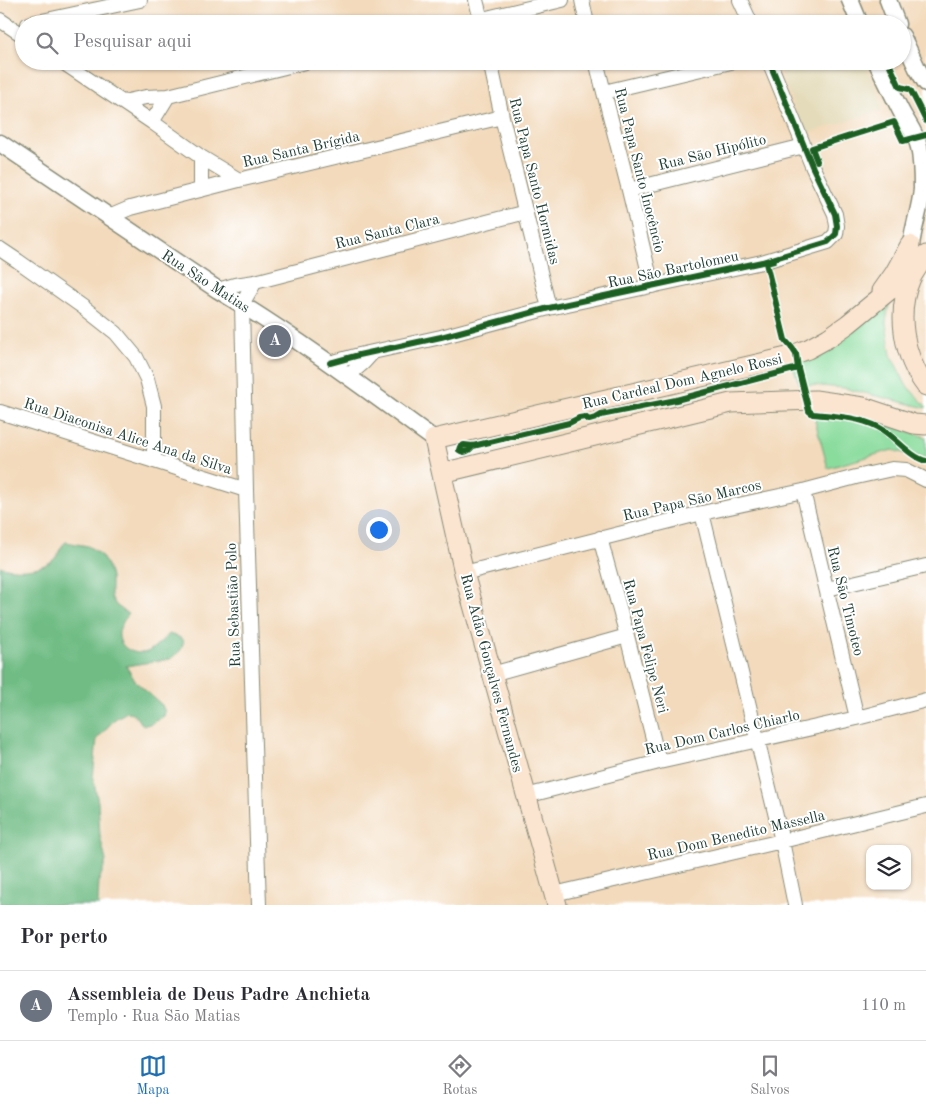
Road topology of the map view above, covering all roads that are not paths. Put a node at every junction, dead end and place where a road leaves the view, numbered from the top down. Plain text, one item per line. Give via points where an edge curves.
1 (140, 0) edge
2 (476, 0) edge
3 (562, 0) edge
4 (582, 0) edge
5 (740, 0) edge
6 (850, 0) edge
7 (888, 0) edge
8 (76, 15) edge
9 (479, 15) edge
10 (507, 15) edge
11 (585, 15) edge
12 (747, 15) edge
13 (856, 15) edge
14 (894, 15) edge
15 (911, 56) edge
16 (75, 70) edge
17 (273, 70) edge
18 (492, 70) edge
19 (598, 70) edge
20 (697, 70) edge
21 (773, 70) edge
22 (880, 70) edge
23 (926, 83) edge
24 (604, 92) junction
25 (168, 96) junction
26 (123, 102) junction
27 (502, 117) junction
28 (152, 122) junction
29 (0, 143) edge
30 (804, 146) junction
31 (201, 157) junction
32 (239, 180) junction
33 (201, 190) junction
34 (629, 190) junction
35 (526, 212) junction
36 (109, 217) junction
37 (910, 245) junction
38 (0, 249) edge
39 (926, 255) edge
40 (911, 278) junction
41 (255, 282) junction
42 (652, 286) junction
43 (218, 290) junction
44 (876, 302) junction
45 (242, 304) junction
46 (549, 308) junction
47 (373, 352) junction
48 (330, 363) junction
49 (348, 376) junction
50 (926, 386) edge
51 (616, 396) junction
52 (0, 412) edge
53 (926, 425) edge
54 (621, 429) junction
55 (434, 439) junction
56 (154, 460) junction
57 (442, 473) junction
58 (926, 480) edge
59 (246, 490) junction
60 (802, 491) junction
61 (702, 513) junction
62 (600, 538) junction
63 (926, 566) edge
64 (464, 573) junction
65 (827, 589) junction
66 (627, 636) junction
67 (492, 674) junction
68 (926, 700) edge
69 (858, 718) junction
70 (757, 741) junction
71 (659, 762) junction
72 (526, 796) junction
73 (926, 806) edge
74 (782, 841) junction
75 (555, 900) edge
76 (259, 905) edge
77 (795, 905) edge

1 - 8 street
2 - 9 street
3 - 10 street
4 - 11 street
5 - 12 street
6 - 13 street
7 - 14 street
15 - 23 street
16 - 26 street
17 - 25 street
18 - 27 street, Rua Papa Santo Hormidas
19 - 24 street, Rua Papa Santo Inocêncio
20 - 24 street
21 - 30 street, Rua São Bartolomeu
22 - 37 street via 919,146 922,190
24 - 34 street, Rua Papa Santo Inocêncio
25 - 26 street
25 - 28 street
26 - 28 street
27 - 32 street, Rua Santa Brígida
27 - 35 street, Rua Papa Santo Hormidas
28 - 31 street
29 - 36 street, Rua São Matias
30 - 34 street, Rua São Hipólito
30 - 42 street, Rua São Bartolomeu via 835,214 836,234 828,242 762,262
31 - 32 street
31 - 33 street
32 - 33 street, Rua Santa Brígida
33 - 36 street, Rua Santa Brígida via 130,208
34 - 42 street, Rua Papa Santo Inocêncio
35 - 41 street, Rua Santa Clara
35 - 46 street, Rua Papa Santo Hormidas
36 - 43 street, Rua São Matias
37 - 40 street
37 - 44 main road
38 - 56 street via 116,333 136,357 147,379 154,406
39 - 40 main road
40 - 44 main road, Rua Cardeal Dom Agnelo Rossi via 897,284
40 - 50 main road via 903,307 903,334 911,361
41 - 43 street, Rua Santa Clara
41 - 45 street
42 - 46 street, Rua São Bartolomeu
43 - 45 street, Rua São Matias
44 - 51 main road, Rua Cardeal Dom Agnelo Rossi via 828,338 787,357
45 - 48 street, Rua São Matias
45 - 59 street, Rua Sebastião Polo
46 - 47 street, Rua São Bartolomeu
47 - 48 street, Rua São Bartolomeu
47 - 49 street
48 - 49 street, Rua São Matias
49 - 55 street, Rua São Matias
51 - 54 main road
51 - 55 main road, Rua Cardeal Dom Agnelo Rossi
52 - 56 street, Rua Diaconisa Alice Ana da Silva
53 - 54 main road via 863,407 806,400 731,403
54 - 57 main road
55 - 57 main road, Rua Adão Gonçalves Fernandes
56 - 59 street, Rua Diaconisa Alice Ana da Silva
57 - 64 main road, Rua Adão Gonçalves Fernandes
58 - 60 street, Rua Papa São Marcos via 906,470 892,469
59 - 76 street, Rua Sebastião Polo
60 - 61 street, Rua Papa São Marcos
60 - 65 street, Rua São Timoteo
61 - 62 street, Rua Papa São Marcos
61 - 70 street
62 - 64 street, Rua Papa São Marcos
62 - 66 street, Rua Papa Felipe Neri
63 - 65 street
64 - 67 main road, Rua Adão Gonçalves Fernandes
65 - 69 street, Rua São Timoteo
66 - 67 street
66 - 71 street, Rua Papa Felipe Neri
67 - 72 main road, Rua Adão Gonçalves Fernandes
68 - 69 street, Rua Dom Carlos Chiarlo
69 - 70 street, Rua Dom Carlos Chiarlo
70 - 71 street, Rua Dom Carlos Chiarlo
70 - 74 street
71 - 72 street, Rua Dom Carlos Chiarlo
72 - 75 main road, Rua Adão Gonçalves Fernandes
73 - 74 street, Rua Dom Benedito Massella
74 - 75 street, Rua Dom Benedito Massella
74 - 77 street

